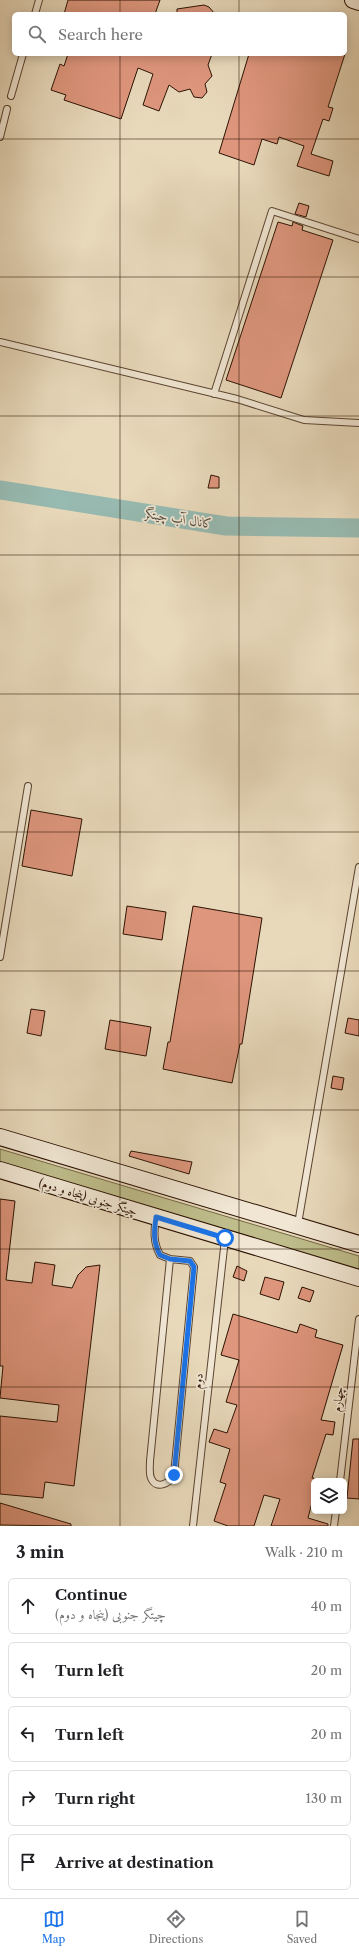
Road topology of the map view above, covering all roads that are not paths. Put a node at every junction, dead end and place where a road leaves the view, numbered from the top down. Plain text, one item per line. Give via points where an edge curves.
1 (39, 0) edge
2 (353, 0) edge
3 (359, 2) edge
4 (36, 12) edge
5 (22, 56) edge
6 (11, 96) dead end
7 (7, 109) dead end
8 (0, 137) edge
9 (359, 239) edge
10 (0, 342) edge
11 (214, 394) junction
12 (359, 423) edge
13 (28, 786) dead end
14 (359, 867) edge
15 (0, 958) edge
16 (0, 1137) edge
17 (0, 1170) edge
18 (156, 1217) junction
19 (298, 1226) junction
20 (225, 1238) junction
21 (359, 1244) edge
22 (170, 1259) junction
23 (359, 1278) edge
24 (359, 1319) edge
25 (340, 1478) edge
26 (336, 1514) edge
27 (193, 1526) edge
28 (334, 1526) edge

1 - 4 lane
2 - 3 main road
5 - 6 lane
7 - 8 lane
9 - 11 lane via 272,211
10 - 11 lane
11 - 12 lane via 304,420
13 - 15 lane
14 - 19 lane
16 - 19 main road
17 - 18 main road, چیتگر جنوبی (پنجاه و دوم)
18 - 20 main road, چیتگر جنوبی (پنجاه و دوم)
18 - 22 lane via 155,1246 160,1255
19 - 21 main road
20 - 23 main road, چیتگر جنوبی (پنجاه و دوم)
20 - 27 lane, دوم
22 - 22 lane via 150,1461 151,1478 155,1483 166,1485 171,1482 174,1475 194,1267 190,1261
24 - 25 lane, چهارم
26 - 28 lane

